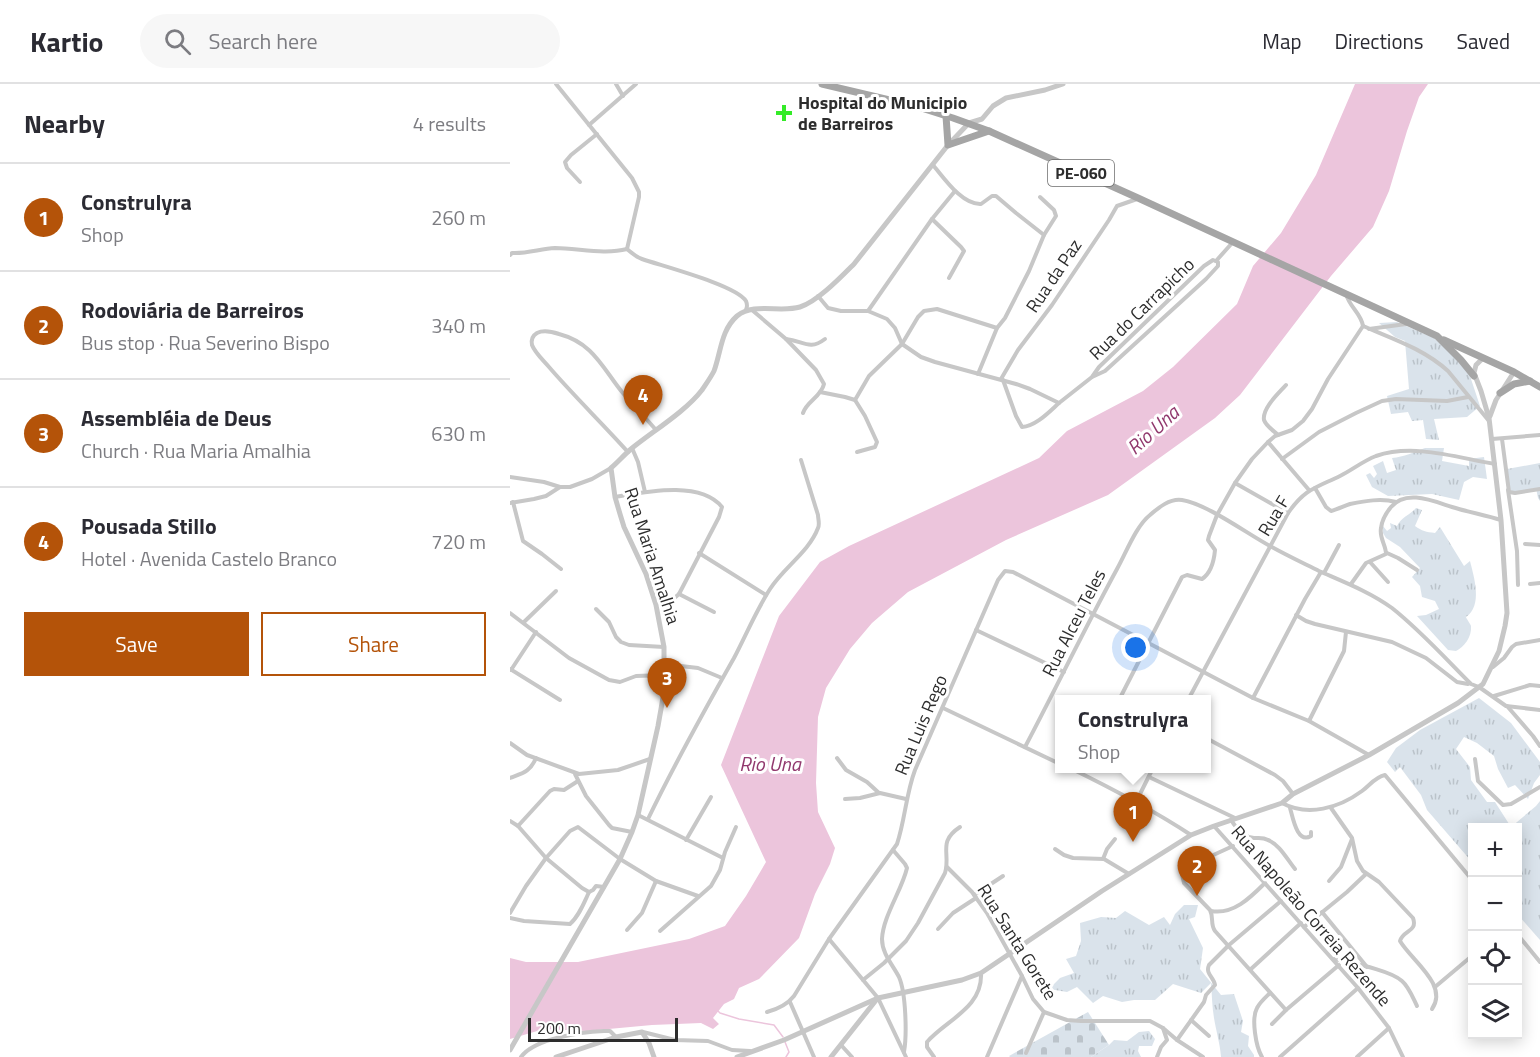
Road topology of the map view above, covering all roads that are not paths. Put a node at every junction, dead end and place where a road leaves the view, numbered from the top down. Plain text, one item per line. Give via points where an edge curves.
1 (556, 84) edge
2 (616, 84) edge
3 (636, 84) edge
4 (822, 84) edge
5 (1063, 84) edge
6 (623, 96) junction
7 (946, 116) junction
8 (969, 123) junction
9 (590, 125) junction
10 (989, 131) junction
11 (597, 134) junction
12 (948, 145) junction
13 (933, 165) junction
14 (580, 182) dead end
15 (955, 191) junction
16 (1040, 197) dead end
17 (1138, 198) junction
18 (932, 219) junction
19 (1044, 235) junction
20 (1233, 242) junction
21 (627, 249) junction
22 (511, 253) edge
23 (1216, 261) junction
24 (949, 278) dead end
25 (1345, 294) junction
26 (818, 296) junction
27 (749, 310) junction
28 (868, 311) junction
29 (1410, 324) junction
30 (1363, 326) junction
31 (997, 328) junction
32 (1369, 328) junction
33 (1437, 336) junction
34 (786, 339) junction
35 (825, 339) dead end
36 (902, 344) junction
37 (1483, 358) junction
38 (1514, 372) junction
39 (978, 374) junction
40 (1474, 376) junction
41 (1092, 377) junction
42 (1002, 380) junction
43 (1530, 381) junction
44 (1286, 385) dead end
45 (1540, 387) edge
46 (820, 392) junction
47 (1500, 393) junction
48 (1468, 397) junction
49 (855, 400) junction
50 (1059, 403) junction
51 (803, 413) dead end
52 (1489, 419) junction
53 (656, 430) junction
54 (1278, 435) junction
55 (1540, 435) edge
56 (1492, 439) junction
57 (1502, 439) junction
58 (1268, 442) junction
59 (630, 450) junction
60 (857, 452) dead end
61 (1282, 459) junction
62 (801, 460) dead end
63 (1495, 464) junction
64 (611, 468) junction
65 (510, 477) edge
66 (1235, 483) junction
67 (560, 487) junction
68 (1315, 488) junction
69 (1540, 489) edge
70 (1309, 490) junction
71 (1508, 490) junction
72 (645, 492) junction
73 (615, 497) junction
74 (512, 502) edge
75 (1396, 502) junction
76 (1288, 513) junction
77 (1218, 515) junction
78 (1501, 520) junction
79 (1525, 544) dead end
80 (1339, 545) dead end
81 (1540, 545) edge
82 (1271, 546) junction
83 (699, 553) junction
84 (1387, 553) junction
85 (1370, 561) junction
86 (561, 569) dead end
87 (1417, 570) dead end
88 (1323, 572) junction
89 (1388, 582) dead end
90 (1540, 583) edge
91 (1351, 584) junction
92 (1530, 584) dead end
93 (1518, 585) dead end
94 (556, 591) dead end
95 (679, 594) junction
96 (766, 595) junction
97 (656, 605) junction
98 (596, 609) dead end
99 (714, 612) dead end
100 (510, 613) edge
101 (1093, 613) junction
102 (1296, 615) junction
103 (524, 622) junction
104 (976, 630) junction
105 (536, 632) junction
106 (1346, 632) junction
107 (1540, 640) edge
108 (1148, 643) junction
109 (664, 647) junction
110 (664, 664) junction
111 (1492, 667) junction
112 (510, 670) edge
113 (1064, 672) junction
114 (1203, 672) junction
115 (664, 675) junction
116 (722, 678) junction
117 (1471, 684) junction
118 (1540, 686) edge
119 (1479, 687) junction
120 (1121, 695) edge
121 (1190, 695) edge
122 (1494, 696) junction
123 (1253, 698) junction
124 (560, 700) dead end
125 (1506, 706) junction
126 (943, 708) junction
127 (1540, 710) edge
128 (1310, 721) junction
129 (1211, 741) edge
130 (510, 743) edge
131 (1540, 746) edge
132 (1024, 747) junction
133 (1369, 755) junction
134 (536, 758) junction
135 (837, 758) dead end
136 (650, 759) junction
137 (1475, 759) dead end
138 (1055, 762) edge
139 (574, 773) junction
140 (1151, 773) edge
141 (1080, 774) edge
142 (1149, 777) junction
143 (510, 778) edge
144 (578, 781) junction
145 (1540, 787) edge
146 (880, 793) junction
147 (1293, 794) junction
148 (711, 797) dead end
149 (845, 799) dead end
150 (906, 799) junction
151 (1136, 802) junction
152 (1282, 803) junction
153 (1290, 807) junction
154 (1331, 808) junction
155 (638, 815) junction
156 (648, 819) junction
157 (1233, 819) junction
158 (510, 821) edge
159 (518, 826) junction
160 (1214, 826) junction
161 (736, 827) dead end
162 (960, 827) dead end
163 (632, 832) junction
164 (1311, 832) dead end
165 (1191, 835) junction
166 (1115, 839) dead end
167 (1352, 839) junction
168 (686, 840) junction
169 (1233, 846) junction
170 (1055, 849) dead end
171 (893, 850) junction
172 (546, 858) junction
173 (723, 858) junction
174 (620, 859) junction
175 (1103, 859) junction
176 (947, 867) junction
177 (1294, 869) dead end
178 (1129, 874) junction
179 (1366, 874) junction
180 (1003, 876) dead end
181 (1470, 877) edge
182 (656, 881) junction
183 (1329, 881) dead end
184 (1264, 883) junction
185 (604, 887) junction
186 (589, 891) junction
187 (698, 896) junction
188 (975, 896) junction
189 (1281, 901) junction
190 (1210, 910) junction
191 (1322, 912) junction
192 (510, 913) edge
193 (511, 919) edge
194 (1302, 925) junction
195 (938, 929) dead end
196 (627, 930) dead end
197 (660, 931) dead end
198 (829, 939) junction
199 (1522, 940) edge
200 (1229, 945) junction
201 (1010, 954) junction
202 (888, 958) junction
203 (1333, 959) junction
204 (1468, 959) edge
205 (1540, 962) edge
206 (1339, 965) junction
207 (1367, 967) junction
208 (1251, 969) junction
209 (981, 973) junction
210 (1022, 976) junction
211 (864, 980) junction
212 (1435, 987) junction
213 (1358, 988) junction
214 (1270, 993) junction
215 (903, 994) junction
216 (878, 998) junction
217 (790, 1002) junction
218 (1417, 1006) dead end
219 (1286, 1010) junction
220 (1432, 1010) dead end
221 (767, 1012) dead end
222 (1044, 1012) junction
223 (1191, 1020) junction
224 (1272, 1024) dead end
225 (1163, 1028) junction
226 (1389, 1028) junction
227 (642, 1032) junction
228 (802, 1032) junction
229 (1209, 1036) dead end
230 (616, 1037) junction
231 (1177, 1040) junction
232 (841, 1045) junction
233 (510, 1050) edge
234 (757, 1050) junction
235 (904, 1052) junction
236 (1026, 1053) dead end
237 (521, 1057) edge
238 (556, 1057) edge
239 (654, 1057) edge
240 (737, 1057) edge
241 (814, 1057) edge
242 (831, 1057) edge
243 (852, 1057) edge
244 (906, 1057) edge
245 (934, 1057) edge
246 (987, 1057) edge
247 (1158, 1057) edge
248 (1203, 1057) edge
249 (1262, 1057) edge
250 (1280, 1057) edge
251 (1357, 1057) edge
252 (1403, 1057) edge

1 - 9 street
2 - 6 street
3 - 6 street
4 - 7 main road, PE-060 / PE-060
5 - 8 street via 1006,98 982,119
6 - 9 street
7 - 8 main road, PE-060 / PE-060
7 - 12 main road
8 - 10 main road, PE-060 / PE-060
8 - 12 street
9 - 11 street
10 - 12 main road
10 - 17 main road, PE-060 / PE-060
11 - 14 street via 565,162
11 - 21 street via 639,192
12 - 13 street
13 - 15 street
13 - 26 street via 854,264
15 - 18 street
15 - 19 street via 974,204 996,196
16 - 19 street via 1056,214
17 - 20 main road, PE-060 / PE-060
17 - 42 street, Rua da Paz via 1114,208
18 - 24 street via 964,251
18 - 28 street
19 - 31 street
20 - 23 street
20 - 25 main road, PE-060
21 - 22 street via 554,248
21 - 27 street via 642,259 735,293 745,300
23 - 41 street, Rua do Carrapicho via 1192,277
23 - 41 street, Rua do Carrapicho via 1218,266 1200,284 1105,371
25 - 29 main road, PE-060
25 - 30 street
26 - 27 street via 790,310
26 - 28 street via 828,308
27 - 34 street
27 - 53 street via 728,329 714,372 700,392
28 - 36 street via 887,319
29 - 32 street
29 - 33 main road, PE-060
30 - 32 street
30 - 54 street via 1303,421
31 - 36 street via 928,309 918,317
31 - 39 street
32 - 48 street via 1413,346 1440,363
33 - 37 main road, PE-060
33 - 40 main road
34 - 35 street via 810,345
34 - 46 street via 816,370 824,384
36 - 39 street via 921,357
36 - 49 street via 871,373
37 - 38 main road, PE-060
37 - 40 street via 1475,366
38 - 43 main road, PE-060
38 - 47 street
39 - 42 street
40 - 52 street
41 - 50 street
42 - 50 street
42 - 50 street via 1022,427 1036,422
43 - 45 main road, PE-060
43 - 47 main road via 1514,384
44 - 54 street via 1264,416
46 - 49 street
46 - 51 street
47 - 52 street
48 - 52 street
48 - 61 street via 1382,402 1319,432
49 - 60 street via 877,442 875,447
52 - 56 street
53 - 59 street
53 - 59 street via 589,349 574,338 545,331 535,334 531,342 537,353
54 - 58 street
55 - 57 street
56 - 57 street
56 - 63 street
57 - 71 street
58 - 61 street
58 - 66 street
59 - 64 street
59 - 72 street via 638,462
61 - 70 street
62 - 96 street via 819,526
63 - 68 street, Rua F via 1398,451 1370,459
63 - 78 street
64 - 67 street via 577,485
64 - 73 street, Rua Maria Amalhia
65 - 67 street
66 - 76 street
66 - 77 street
67 - 74 street via 546,496
68 - 70 street, Rua F
68 - 75 street via 1331,511 1370,501
69 - 71 street via 1515,493
70 - 76 street, Rua F
71 - 93 street
72 - 73 street
72 - 83 street via 692,491 720,504 721,513
73 - 97 street, Rua Maria Amalhia
74 - 86 street via 523,542
75 - 78 street via 1424,498
75 - 84 street via 1380,529
76 - 82 street, Rua F
77 - 82 street
77 - 101 street, Rua Alceu Teles via 1180,500 1168,502 1152,513 1140,527
77 - 108 street via 1208,538 1215,550 1209,572 1202,579 1182,577
78 - 111 street via 1507,612 1503,640
79 - 81 street
80 - 88 street
82 - 88 street
82 - 114 street, Rua F
83 - 95 street
83 - 96 street
84 - 85 street
84 - 87 street
85 - 89 street
85 - 91 street
88 - 91 street
88 - 102 street
90 - 92 street
91 - 117 street via 1412,624
94 - 103 street
95 - 97 street
95 - 99 street
96 - 116 street
97 - 109 street, Rua Maria Amalhia
98 - 109 street via 621,642
100 - 103 street
101 - 104 street, Rua Luis Rego via 1004,571
101 - 108 street
101 - 113 street, Rua Alceu Teles
102 - 106 street
102 - 123 street
103 - 105 street
104 - 113 street
104 - 126 street, Rua Luis Rego
105 - 112 street
105 - 115 street via 569,658 609,680
106 - 117 street via 1392,642 1426,658 1457,682
106 - 128 street via 1344,651
107 - 111 street via 1516,644
108 - 114 street
108 - 120 street
109 - 110 street, Rua Maria Amalhia
110 - 115 street, Rua Maria Amalhia
110 - 116 street via 698,668
111 - 119 street
112 - 124 street
113 - 132 street, Rua Alceu Teles
114 - 121 street, Rua F
114 - 123 street
115 - 136 street, Rua Maria Amalhia via 660,718
116 - 156 street
117 - 119 street
118 - 122 street via 1530,685
119 - 122 street
119 - 133 street
122 - 125 street
123 - 128 street
125 - 127 street
125 - 131 street
126 - 132 street
126 - 150 street, Rua Luis Rego
128 - 133 street
129 - 147 street via 1275,775
130 - 134 street
132 - 138 street
133 - 147 street
134 - 139 street
134 - 143 street via 531,768
135 - 146 street via 846,770
136 - 139 street via 618,770
136 - 155 street, Rua Maria Amalhia
137 - 145 street via 1478,781 1503,805
139 - 144 street
140 - 142 street
141 - 151 street
142 - 151 street
142 - 157 street
144 - 159 street via 564,790 550,791
144 - 163 street via 612,828
146 - 149 street
146 - 150 street
147 - 152 street
148 - 168 street
150 - 171 street, Rua Luis Rego via 902,831
151 - 165 street
152 - 153 street
152 - 157 street
153 - 154 street
153 - 164 street via 1300,835 1308,839
154 - 167 street
154 - 181 street via 1357,795 1380,776 1386,776
155 - 156 street
155 - 163 street, Rua Maria Amalhia
156 - 168 street
157 - 160 street
157 - 177 street via 1234,826 1246,836 1271,841
158 - 159 street
159 - 172 street
160 - 165 street
160 - 169 street, Rua Napoleão Correia Rezende
161 - 173 street
162 - 176 street via 948,839
163 - 174 street, Rua Maria Amalhia
165 - 178 street
166 - 175 street
167 - 179 street via 1357,861
167 - 183 street via 1341,867
168 - 173 street
169 - 184 street, Rua Napoleão Correia Rezende
169 - 190 street via 1188,866 1183,872 1184,883
170 - 175 street via 1073,858
171 - 198 street, Rua Luis Rego
171 - 202 street via 907,868 883,936
172 - 174 street via 578,827
172 - 186 street
172 - 192 street
173 - 187 street via 711,886
174 - 182 street
174 - 185 street, Rua Maria Amalhia
175 - 178 street
176 - 188 street, Rua Santa Gorete
176 - 202 street via 918,922 903,945
178 - 201 street
179 - 191 street
179 - 212 street via 1379,882 1413,918 1414,926 1400,941
180 - 188 street
182 - 187 street
182 - 196 street via 642,913
184 - 189 street, Rua Napoleão Correia Rezende
184 - 190 street via 1232,909
185 - 186 street via 596,886
185 - 233 street, Rua Maria Amalhia
186 - 193 street via 570,924
187 - 197 street
188 - 195 street
188 - 201 street, Rua Santa Gorete
189 - 194 street, Rua Napoleão Correia Rezende
189 - 200 street
190 - 200 street via 1213,928
191 - 194 street
191 - 207 street
194 - 203 street, Rua Napoleão Correia Rezende
194 - 208 street
198 - 211 street
198 - 217 street, Rua Luis Rego
199 - 205 street
200 - 208 street
200 - 223 street via 1208,967 1215,984
201 - 209 street
201 - 210 street, Rua Santa Gorete
202 - 211 street
202 - 215 street
203 - 206 street, Rua Napoleão Correia Rezende
203 - 207 street
204 - 212 street
206 - 213 street, Rua Napoleão Correia Rezende
206 - 219 street
207 - 218 street via 1404,982
208 - 214 street
209 - 215 street
209 - 245 street via 981,985 969,1006 927,1042
210 - 222 street, Rua Santa Gorete
210 - 246 street
211 - 216 street
212 - 220 street via 1437,1000
213 - 226 street, Rua Napoleão Correia Rezende
213 - 250 street
214 - 219 street
214 - 249 street via 1255,1016 1257,1046
215 - 216 street
215 - 235 street
216 - 228 street
216 - 232 street
216 - 235 street
217 - 221 street
217 - 228 street
219 - 224 street
222 - 225 street, Rua Santa Gorete via 1081,1022 1150,1021
222 - 236 street
223 - 229 street
223 - 231 street
225 - 231 street, Rua Santa Gorete
225 - 247 street via 1167,1040
226 - 251 street
226 - 252 street, Rua Napoleão Correia Rezende
227 - 230 street
227 - 234 street via 675,1040 708,1041 732,1050
227 - 239 street
228 - 234 street
228 - 241 street
230 - 237 street via 610,1031 601,1031 558,1038 537,1045
230 - 238 street
231 - 248 street, Rua Santa Gorete
232 - 242 street
232 - 243 street
234 - 240 street
235 - 244 street

